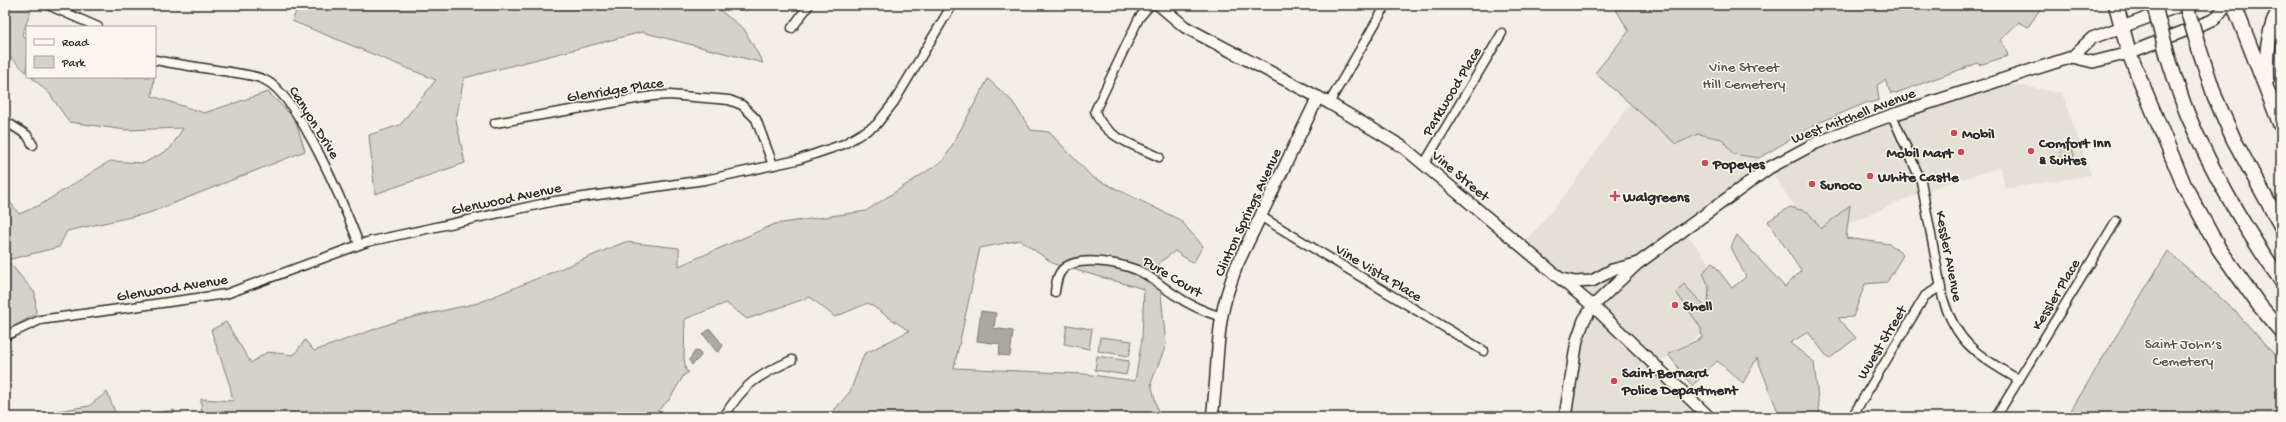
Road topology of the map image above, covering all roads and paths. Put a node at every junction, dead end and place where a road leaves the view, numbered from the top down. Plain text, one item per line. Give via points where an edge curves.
1 (48, 5) edge
2 (809, 5) edge
3 (952, 5) edge
4 (1150, 5) edge
5 (1159, 5) edge
6 (1386, 5) edge
7 (2116, 5) edge
8 (2154, 5) edge
9 (2182, 5) edge
10 (2186, 5) edge
11 (2226, 5) edge
12 (2234, 5) edge
13 (2281, 6) edge
14 (96, 26) edge
15 (2122, 27) junction
16 (792, 28) dead end
17 (1502, 33) dead end
18 (2128, 53) junction
19 (2072, 57) junction
20 (156, 60) edge
21 (2268, 92) junction
22 (1318, 97) junction
23 (1329, 103) junction
24 (1892, 115) junction
25 (5, 121) edge
26 (495, 123) dead end
27 (2281, 126) edge
28 (33, 145) dead end
29 (1159, 157) dead end
30 (1424, 164) junction
31 (773, 165) junction
32 (1260, 216) junction
33 (2116, 221) dead end
34 (2281, 226) edge
35 (359, 244) junction
36 (1637, 264) junction
37 (1561, 279) junction
38 (2281, 280) edge
39 (1940, 287) junction
40 (1055, 292) dead end
41 (1593, 306) junction
42 (1222, 317) junction
43 (2281, 331) edge
44 (5, 336) edge
45 (1484, 351) dead end
46 (792, 360) dead end
47 (2019, 380) junction
48 (724, 417) edge
49 (1212, 417) edge
50 (1565, 417) edge
51 (1709, 417) edge
52 (1852, 417) edge
53 (1996, 417) edge

1 - 14 street
2 - 16 street
3 - 31 street, Glenwood Avenue via 894,102 876,125 844,144 797,160
4 - 29 street via 1139,18 1095,111 1106,130
5 - 22 main road, Vine Street via 1185,27
6 - 23 street
7 - 15 highway
8 - 38 highway, bridge via 2168,57 2190,119 2225,193 2247,231
9 - 15 main road, West Mitchell Avenue
10 - 34 highway, bridge via 2215,96 2234,140
11 - 18 main road via 2215,19
12 - 21 highway
13 - 21 highway via 2269,36 2266,58
15 - 18 highway
15 - 19 main road, West Mitchell Avenue via 2092,38
17 - 30 street, Parkwood Place
18 - 19 main road via 2093,62
18 - 43 highway via 2184,185 2204,225 2231,266
19 - 24 main road, West Mitchell Avenue
20 - 35 street, Canyon Drive via 256,76 276,87 303,126 327,168 342,198
21 - 27 highway
22 - 23 main road, Vine Street
22 - 32 main road, Clinton Springs Avenue
23 - 30 main road, Vine Street via 1403,147
24 - 36 main road, West Mitchell Avenue via 1816,143 1781,161
24 - 39 street, Kessler Avenue via 1921,181
25 - 28 street via 28,135
26 - 31 street, Glenridge Place via 653,96 729,100 742,105 756,119
30 - 37 main road, Vine Street
31 - 35 street, Glenwood Avenue via 705,180 555,201
32 - 42 main road, Clinton Springs Avenue via 1235,271
32 - 45 street, Vine Vista Place
33 - 47 street, Kessler Place
35 - 44 street, Glenwood Avenue via 226,294 40,320
36 - 37 main road via 1612,270 1592,281 1575,282
36 - 41 main road, West Mitchell Avenue
37 - 41 main road, Vine Street
39 - 47 street, Kessler Avenue via 1948,315 1965,343 1974,352
39 - 52 street, Wuest Street via 1925,296
40 - 42 street, Pure Court via 1057,280 1063,270 1072,264 1114,263 1138,270 1192,305
41 - 50 main road, West Mitchell Avenue via 1584,320 1577,340
41 - 51 main road, Vine Street
42 - 49 main road, Clinton Springs Avenue
46 - 48 street via 761,374 745,387
47 - 53 street

